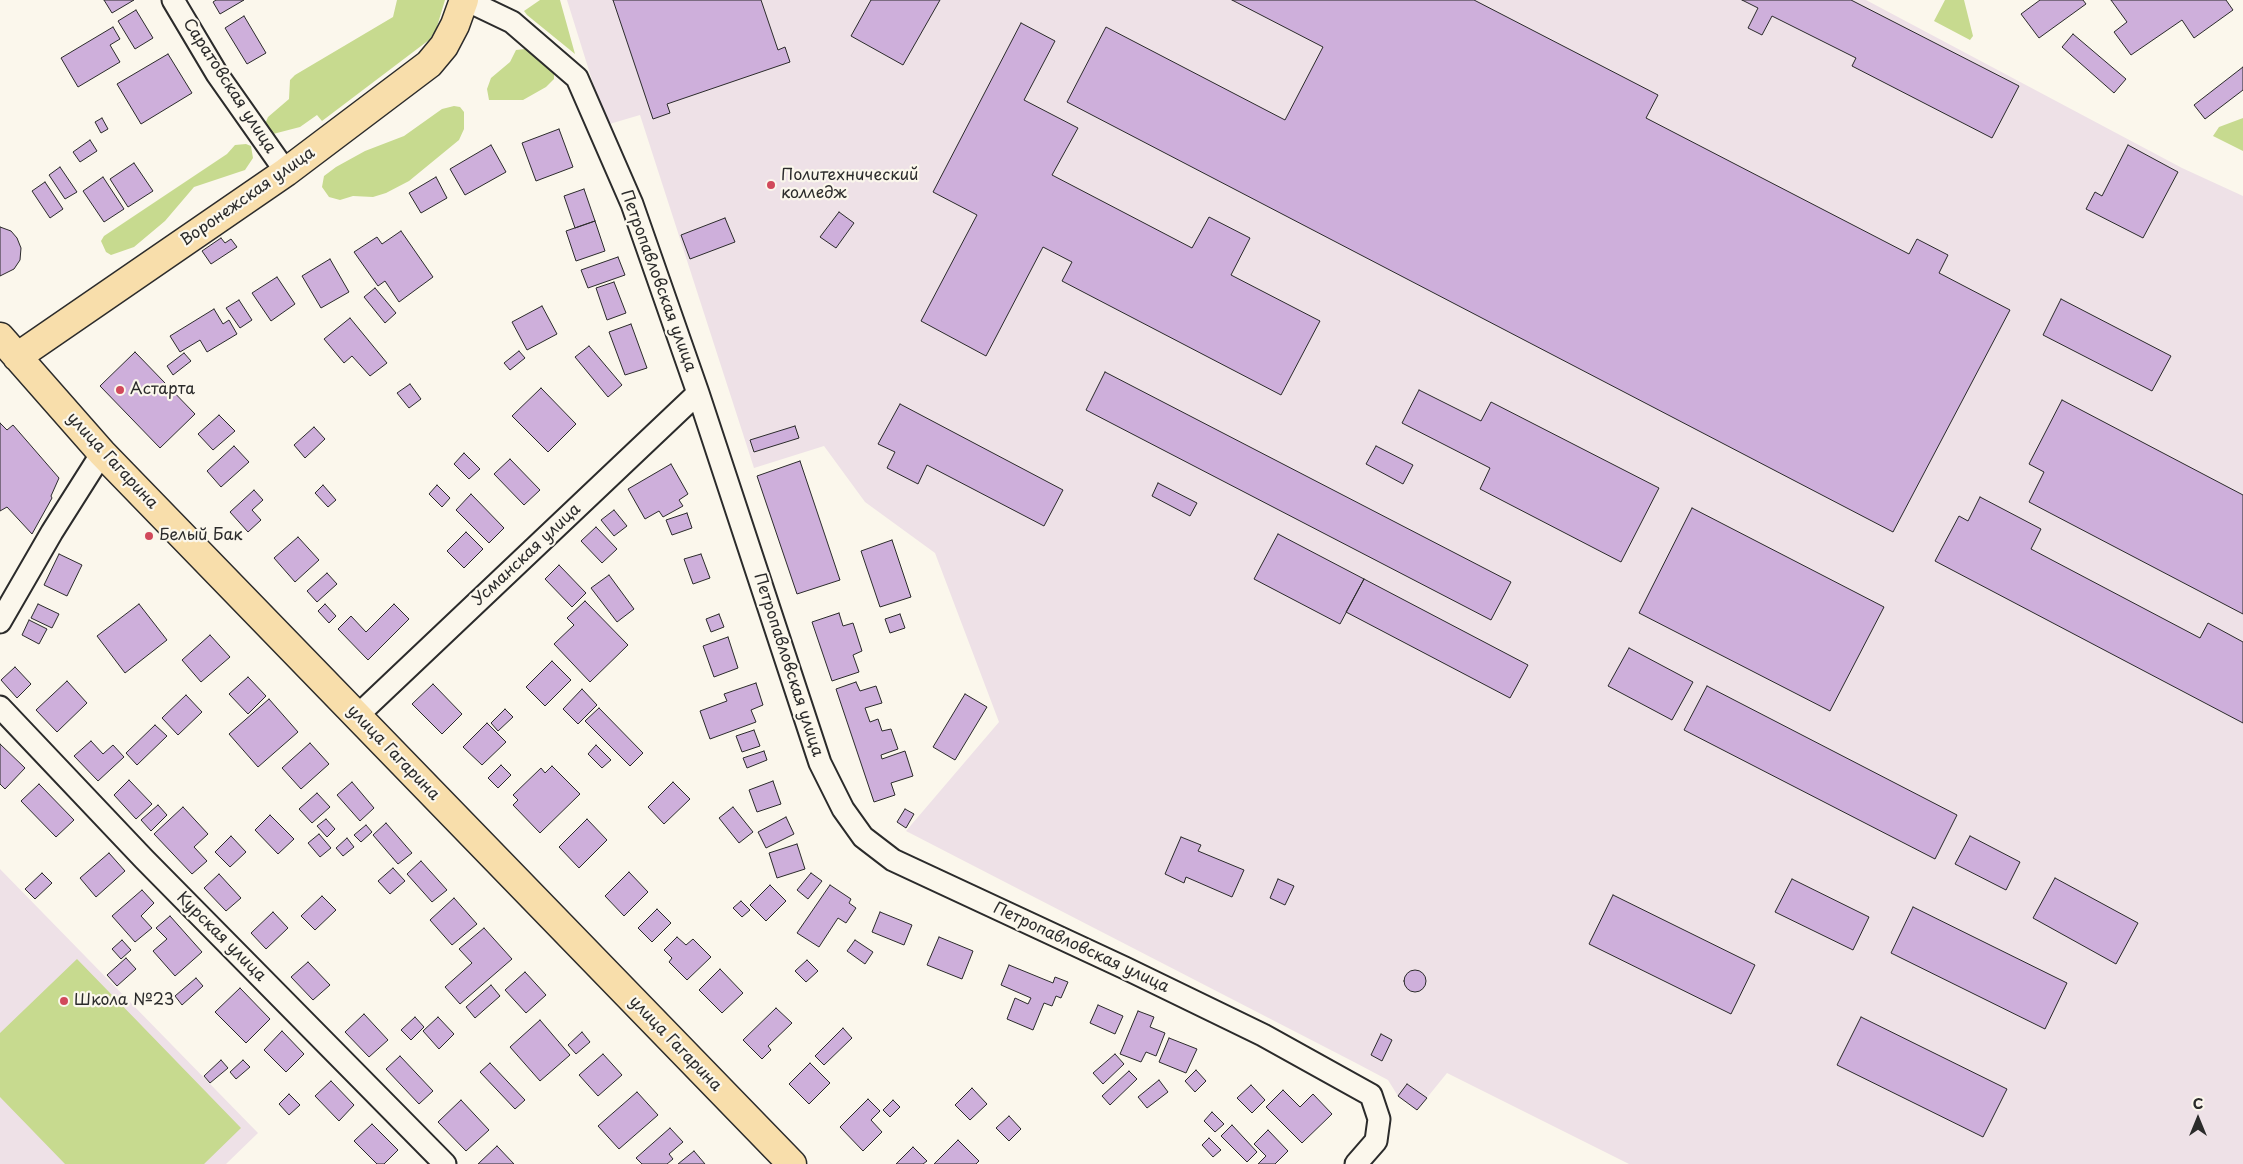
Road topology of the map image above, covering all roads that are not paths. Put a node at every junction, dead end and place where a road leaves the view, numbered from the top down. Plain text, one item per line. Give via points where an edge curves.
1 (173, 0) edge
2 (465, 0) edge
3 (286, 172) junction
4 (6, 351) edge
5 (698, 393) junction
6 (102, 453) junction
7 (0, 622) edge
8 (0, 708) edge
9 (357, 716) junction
10 (445, 1164) edge
11 (792, 1164) edge
12 (1356, 1164) edge

1 - 3 street, Саратовская улица via 217,74
2 - 3 main road, Воронежская улица via 444,46 428,64
2 - 5 street, Петропавловская улица via 512,22 577,78 632,204
3 - 4 main road, Воронежская улица
4 - 6 main road, улица Гагарина
5 - 9 street, Усманская улица
5 - 12 street, Петропавловская улица via 820,763 843,809 863,837 893,860 1254,1031 1371,1095 1379,1119 1376,1141
6 - 7 street
6 - 9 main road, улица Гагарина
8 - 10 street, Курская улица
9 - 11 main road, улица Гагарина

